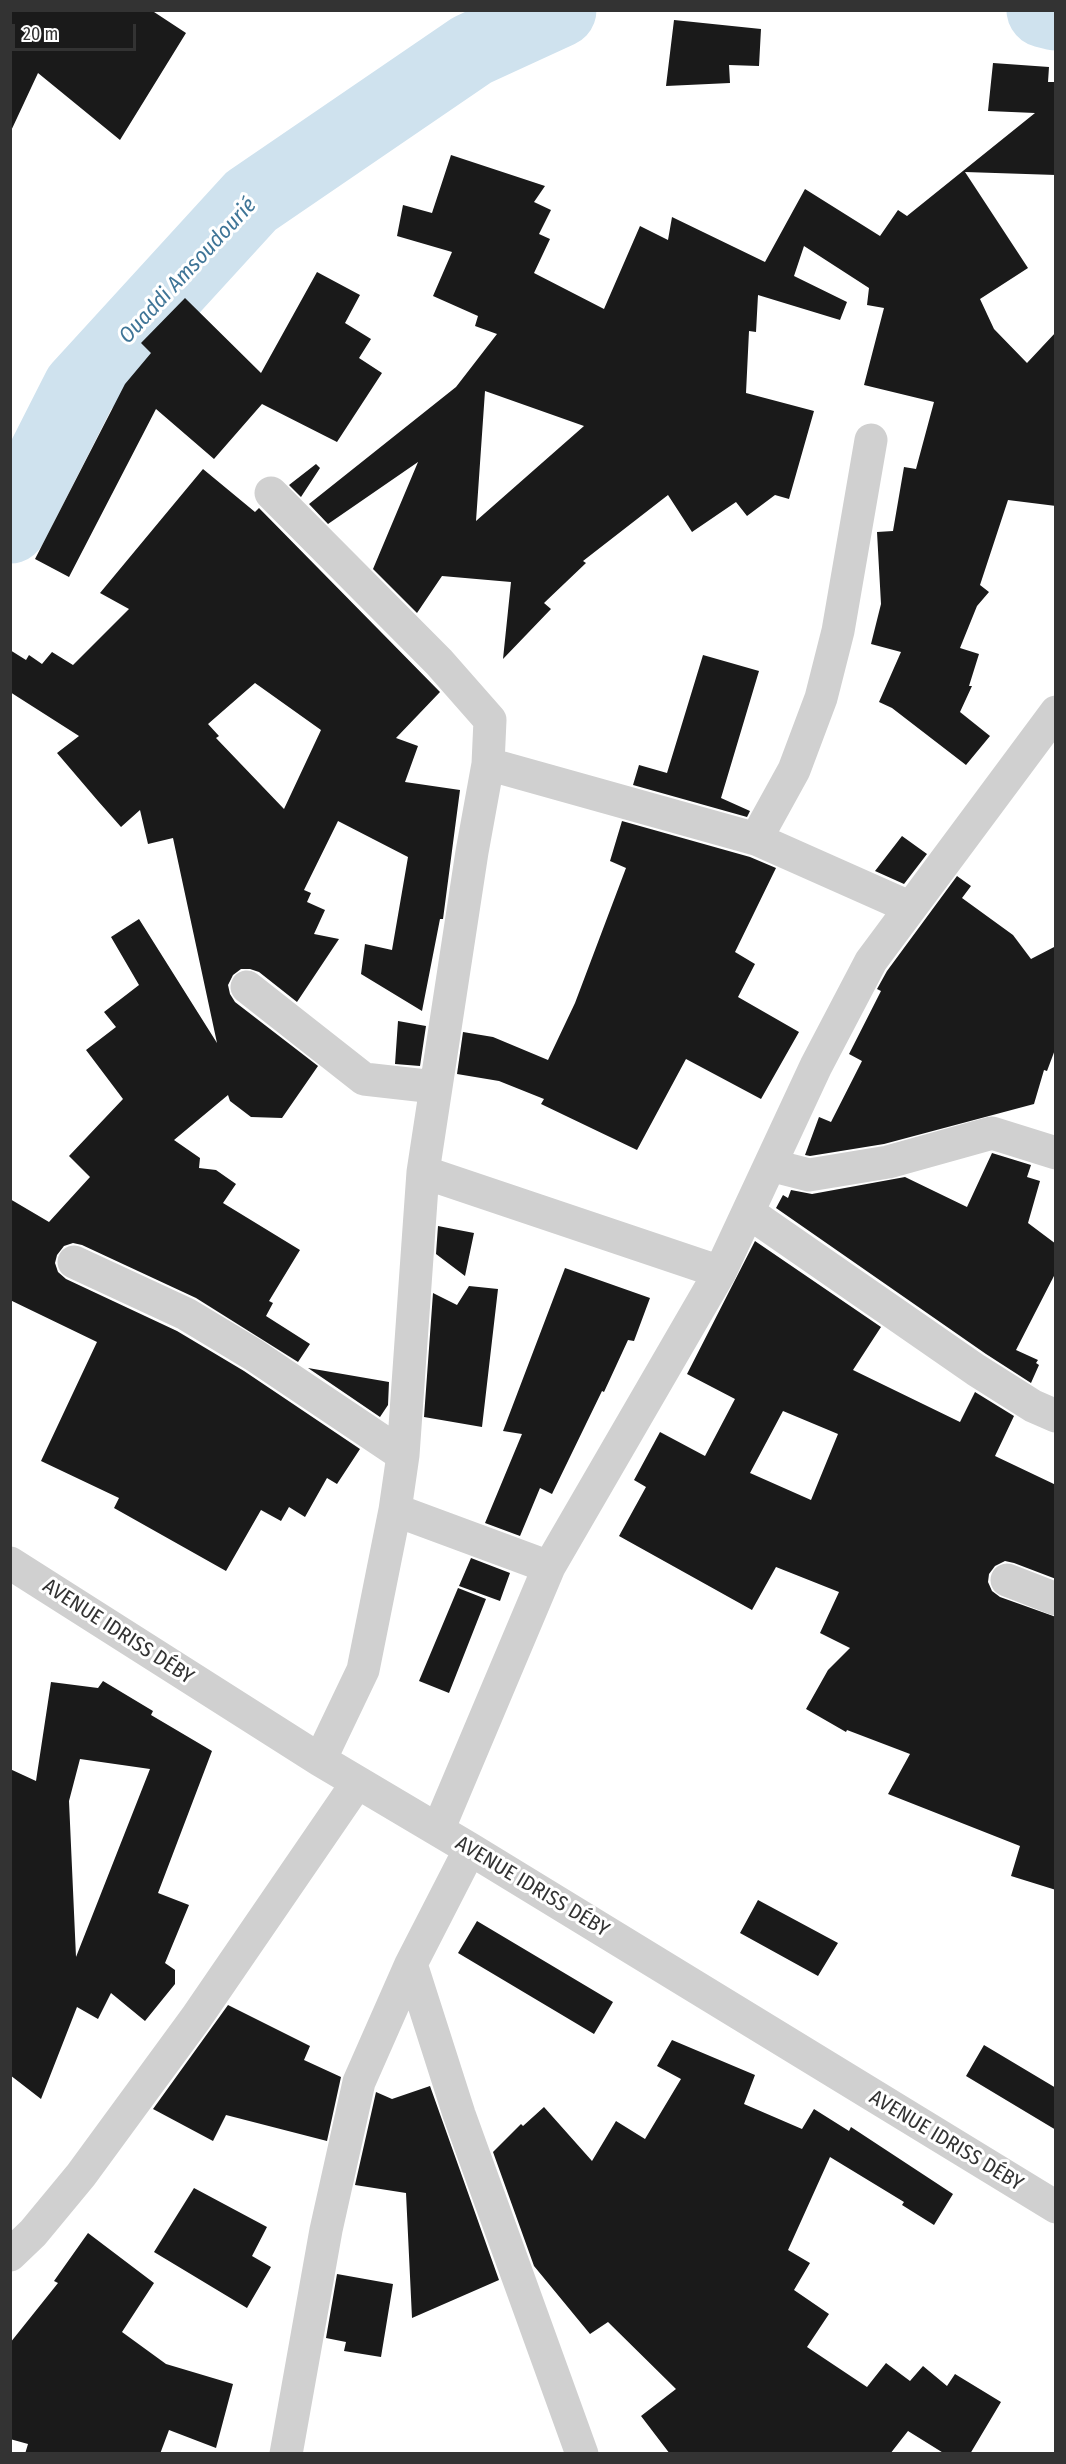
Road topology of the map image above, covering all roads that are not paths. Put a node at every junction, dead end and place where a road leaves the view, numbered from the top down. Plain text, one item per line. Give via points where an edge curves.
1 (871, 440) dead end
2 (271, 493) dead end
3 (1056, 712) edge
4 (488, 764) junction
5 (756, 840) junction
6 (909, 907) junction
7 (247, 987) dead end
8 (435, 1087) junction
9 (1056, 1153) edge
10 (770, 1165) junction
11 (423, 1172) junction
12 (748, 1212) junction
13 (74, 1262) dead end
14 (720, 1272) junction
15 (1056, 1416) edge
16 (403, 1455) junction
17 (396, 1510) junction
18 (10, 1563) edge
19 (549, 1567) junction
20 (1007, 1580) dead end
21 (1056, 1599) edge
22 (320, 1760) junction
23 (357, 1783) junction
24 (438, 1830) junction
25 (470, 1849) junction
26 (411, 1964) junction
27 (1056, 2207) edge
28 (10, 2255) edge
29 (286, 2454) edge
30 (582, 2454) edge

1 - 5 street via 838,631 821,698 794,770
2 - 4 street via 439,662 490,720
3 - 6 street
4 - 5 street
4 - 8 street
5 - 6 street
6 - 10 street via 866,972
7 - 8 street via 364,1079
8 - 11 street
9 - 10 street via 992,1132 888,1162 809,1175
10 - 12 street
11 - 14 street
11 - 16 street
12 - 14 street
12 - 15 street via 976,1370
13 - 16 street via 186,1314 254,1354
14 - 19 street
16 - 17 street
17 - 19 street
17 - 22 street via 363,1670
18 - 22 street, AVENUE IDRISS DÉBY
19 - 24 street
20 - 21 street
22 - 23 street, AVENUE IDRISS DÉBY
23 - 24 street, AVENUE IDRISS DÉBY
23 - 28 street via 122,2120 33,2234
24 - 25 street, AVENUE IDRISS DÉBY
25 - 26 street
25 - 27 street, AVENUE IDRISS DÉBY
26 - 29 street via 359,2082 326,2230
26 - 30 street via 459,2114

